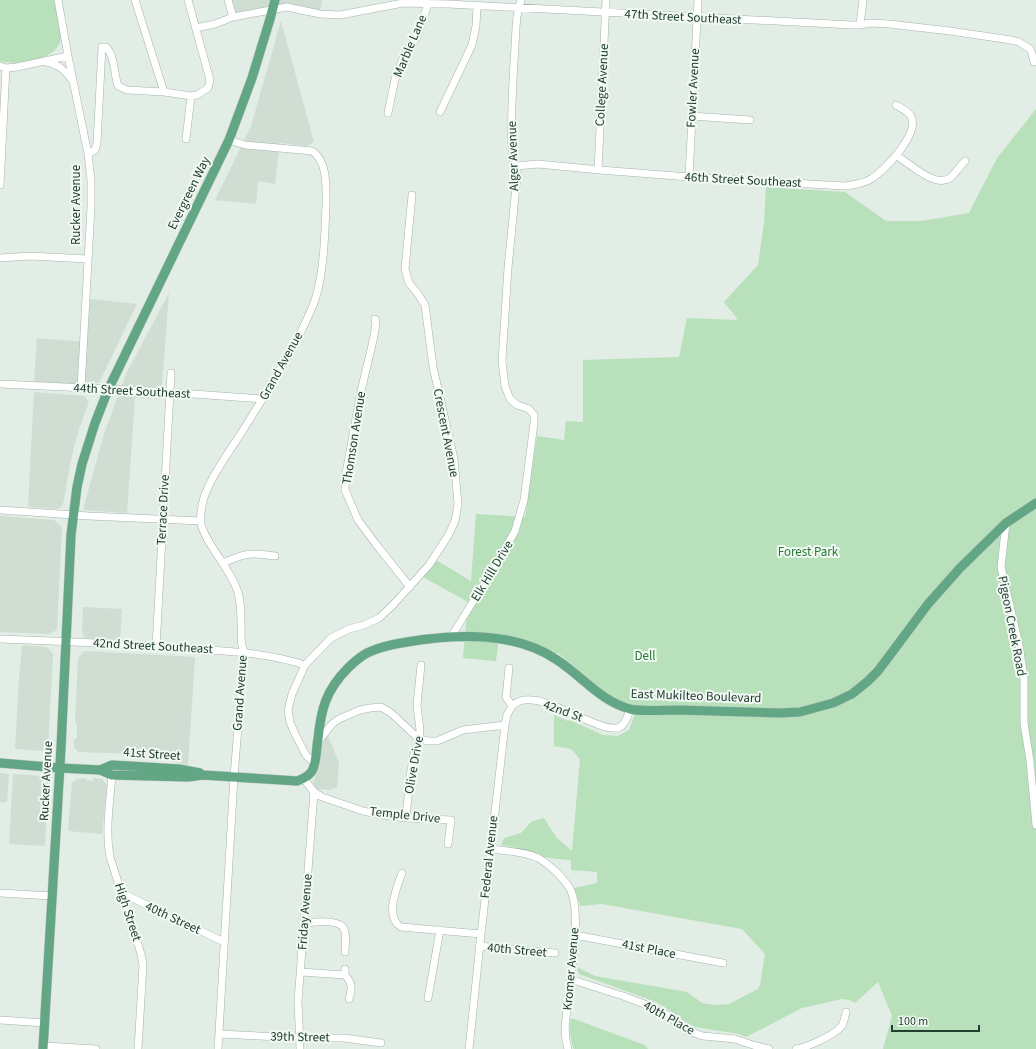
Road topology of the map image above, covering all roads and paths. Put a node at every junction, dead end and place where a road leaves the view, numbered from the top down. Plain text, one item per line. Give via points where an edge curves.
1 (58, 0) edge
2 (135, 0) edge
3 (188, 0) edge
4 (228, 0) edge
5 (275, 0) edge
6 (521, 0) edge
7 (606, 0) edge
8 (698, 0) edge
9 (863, 0) edge
10 (448, 2) edge
11 (381, 3) edge
12 (489, 3) edge
13 (428, 4) junction
14 (477, 6) junction
15 (519, 8) junction
16 (272, 10) junction
17 (605, 12) junction
18 (233, 17) junction
19 (697, 18) junction
20 (860, 26) junction
21 (196, 28) junction
22 (68, 56) junction
23 (42, 61) junction
24 (1034, 62) dead end
25 (3, 67) edge
26 (73, 81) junction
27 (164, 92) junction
28 (191, 96) junction
29 (896, 105) dead end
30 (440, 112) dead end
31 (388, 113) dead end
32 (691, 116) junction
33 (750, 120) dead end
34 (186, 139) dead end
35 (229, 140) junction
36 (88, 154) junction
37 (897, 156) junction
38 (965, 162) dead end
39 (516, 166) junction
40 (598, 170) junction
41 (689, 176) junction
42 (0, 185) edge
43 (412, 195) dead end
44 (0, 258) edge
45 (88, 260) junction
46 (375, 319) dead end
47 (171, 373) dead end
48 (0, 384) edge
49 (81, 388) junction
50 (108, 390) junction
51 (171, 392) junction
52 (263, 399) junction
53 (524, 500) joint
54 (1036, 503) edge
55 (0, 510) edge
56 (73, 515) junction
57 (163, 520) junction
58 (201, 522) junction
59 (1006, 523) junction
60 (275, 556) dead end
61 (223, 563) junction
62 (410, 586) junction
63 (451, 637) junction
64 (0, 639) edge
65 (66, 641) junction
66 (156, 646) junction
67 (244, 652) junction
68 (305, 665) junction
69 (421, 665) dead end
70 (509, 668) dead end
71 (512, 706) junction
72 (630, 709) junction
73 (505, 725) junction
74 (419, 739) junction
75 (317, 743) junction
76 (0, 763) edge
77 (315, 764) junction
78 (60, 768) junction
79 (100, 770) junction
80 (150, 772) junction
81 (112, 775) junction
82 (234, 778) junction
83 (303, 778) junction
84 (314, 792) junction
85 (406, 818) junction
86 (1036, 825) edge
87 (448, 844) dead end
88 (490, 849) junction
89 (402, 873) dead end
90 (0, 893) edge
91 (122, 893) junction
92 (52, 896) junction
93 (305, 923) junction
94 (440, 930) junction
95 (481, 934) junction
96 (575, 935) junction
97 (224, 942) junction
98 (479, 946) junction
99 (345, 952) dead end
100 (555, 953) dead end
101 (723, 963) dead end
102 (301, 972) junction
103 (570, 979) junction
104 (428, 998) dead end
105 (348, 999) dead end
106 (846, 1012) dead end
107 (0, 1020) edge
108 (45, 1023) junction
109 (219, 1034) junction
110 (299, 1038) junction
111 (381, 1043) dead end
112 (43, 1048) edge
113 (96, 1049) edge
114 (138, 1049) edge
115 (218, 1049) edge
116 (300, 1049) edge
117 (469, 1049) edge
118 (568, 1049) edge
119 (769, 1049) edge
120 (796, 1049) edge

1 - 22 street, Rucker Avenue
2 - 27 street
3 - 21 street
4 - 18 street
5 - 16 main road, Evergreen Way
6 - 15 street, Alger Avenue
7 - 17 street, College Avenue
8 - 19 street, Fowler Avenue
9 - 20 street
10 - 13 street, 47th Street Southeast
10 - 14 street, 47th Street Southeast
11 - 13 street, 47th Street Southeast
11 - 16 street, 47th Street Southeast via 340,15 287,7
12 - 14 street, 47th Street Southeast
12 - 15 street, 47th Street Southeast
13 - 31 street, Marble Lane via 416,40 406,53 395,80
14 - 30 street via 472,45
15 - 17 street, 47th Street Southeast
15 - 39 street, Alger Avenue via 511,125 512,151
16 - 18 street, 47th Street Southeast
16 - 35 main road, Evergreen Way via 252,78
17 - 19 street, 47th Street Southeast
17 - 40 street, College Avenue
18 - 21 street, 47th Street Southeast
19 - 20 street, 47th Street Southeast
19 - 32 street, Fowler Avenue
20 - 24 street, 47th Street Southeast via 870,23 889,24 1011,40 1030,49
21 - 28 street via 210,80 208,88
22 - 23 street
22 - 26 street, Rucker Avenue
23 - 25 street via 17,67
23 - 26 street via 57,64
25 - 42 street
26 - 36 street, Rucker Avenue
27 - 28 street
27 - 36 street via 127,90 118,86 110,51 102,47 97,143 95,150
28 - 34 street
29 - 37 street, 46th Street Southeast via 912,118 909,135
32 - 33 street
32 - 41 street, Fowler Avenue
35 - 50 main road, Evergreen Way
35 - 52 street, Grand Avenue via 245,145 312,151 317,154 321,163 325,183 321,268 316,296 292,348
36 - 45 street, Rucker Avenue via 92,207
37 - 38 street via 928,178 936,180 950,178
37 - 41 street, 46th Street Southeast via 870,179 850,185
39 - 40 street, 46th Street Southeast via 538,164
39 - 53 street, Alger Avenue via 502,361 505,386 510,399 534,415
40 - 41 street, 46th Street Southeast
43 - 62 street, Crescent Avenue via 405,269 409,283 425,305 433,367 454,459 458,504 455,521 448,536 429,565
44 - 45 street via 30,256
45 - 49 street, Rucker Avenue
46 - 62 street, Thomson Avenue via 345,490 358,520
47 - 51 street, Terrace Drive
48 - 49 street, 44th Street Southeast
49 - 50 street, 44th Street Southeast
50 - 51 street, 44th Street Southeast
50 - 56 main road, Rucker Avenue via 82,464
51 - 52 street, 44th Street Southeast
51 - 57 street, Terrace Drive
52 - 58 street, Grand Avenue via 209,485 202,504
53 - 63 street, Elk Hill Drive via 515,531
54 - 59 main road, East Mukilteo Boulevard
55 - 56 street
56 - 57 street
56 - 65 main road, Rucker Avenue
57 - 58 street
57 - 66 street, Terrace Drive
58 - 61 street, Grand Avenue via 204,532
59 - 72 main road, East Mukilteo Boulevard via 960,568 928,604 878,671 852,694 833,703 800,712
59 - 86 street, Pigeon Creek Road via 1001,567 1019,644 1024,678 1024,723
60 - 61 street via 259,553 241,554
61 - 67 street, Grand Avenue via 236,587 241,608 240,644
62 - 68 street, Crescent Avenue via 379,618 331,638
63 - 72 main road, East Mukilteo Boulevard via 489,638 536,648 558,660 601,695
63 - 75 main road, East Mukilteo Boulevard via 392,645 367,653 354,663 330,689 322,713
64 - 65 street, 42nd Street Southeast
65 - 66 street, 42nd Street Southeast
65 - 78 main road, Rucker Avenue
66 - 67 street, 42nd Street Southeast
67 - 68 street, 42nd Street Southeast via 288,659
67 - 82 street, Grand Avenue
68 - 77 street, Crescent Avenue via 288,710 295,734 306,755
69 - 74 street, Olive Drive via 417,705
70 - 71 street via 506,697
71 - 72 street, 42nd St via 521,701 544,703 614,728 625,722
71 - 73 street, Federal Avenue
73 - 74 street via 463,730 437,741
73 - 88 street, Federal Avenue
74 - 75 street via 391,713 381,708 370,708 339,719
74 - 85 street, Olive Drive via 412,761
75 - 77 main road, East Mukilteo Boulevard
76 - 78 main road, 41st Street
77 - 83 main road via 309,775
78 - 79 main road, 41st Street
78 - 92 main road, Rucker Avenue
79 - 80 main road, 41st Street via 112,765
79 - 81 main road, 41st Street
80 - 81 main road, 41st Street
80 - 82 main road, 41st Street via 188,777 203,775
81 - 91 street, High Street via 108,845
82 - 83 main road, 41st Street via 297,781
82 - 97 street, Grand Avenue
83 - 84 street
84 - 85 street, Temple Drive via 334,802 382,815
84 - 93 street, Friday Avenue
85 - 87 street, Temple Drive via 450,820
88 - 95 street, Federal Avenue
88 - 96 street, Kromer Avenue via 538,858 554,870 571,890 576,913
89 - 94 street, 40th Street via 393,905 393,919 396,924 401,927
90 - 92 street
91 - 97 street, 40th Street
91 - 114 street, High Street via 143,965
92 - 108 main road, Rucker Avenue
93 - 99 street via 317,921 341,924 345,934
93 - 102 street, Friday Avenue
94 - 95 street, 40th Street
94 - 104 street
95 - 98 street, Federal Avenue
96 - 101 street, 41st Place
96 - 103 street, Kromer Avenue
97 - 109 street, Grand Avenue
98 - 100 street, 40th Street
98 - 117 street, Federal Avenue
102 - 105 street via 345,972 351,981
102 - 110 street, Friday Avenue via 298,1001
103 - 118 street, Kromer Avenue via 566,1026
103 - 119 street, 40th Place via 660,1010 688,1032 735,1039
106 - 120 street via 842,1026 835,1032 804,1048
107 - 108 street
108 - 112 main road, Rucker Avenue
109 - 110 street, 39th Street
109 - 115 street, Grand Avenue
110 - 111 street, 39th Street via 344,1038
110 - 116 street, Friday Avenue
112 - 113 street

